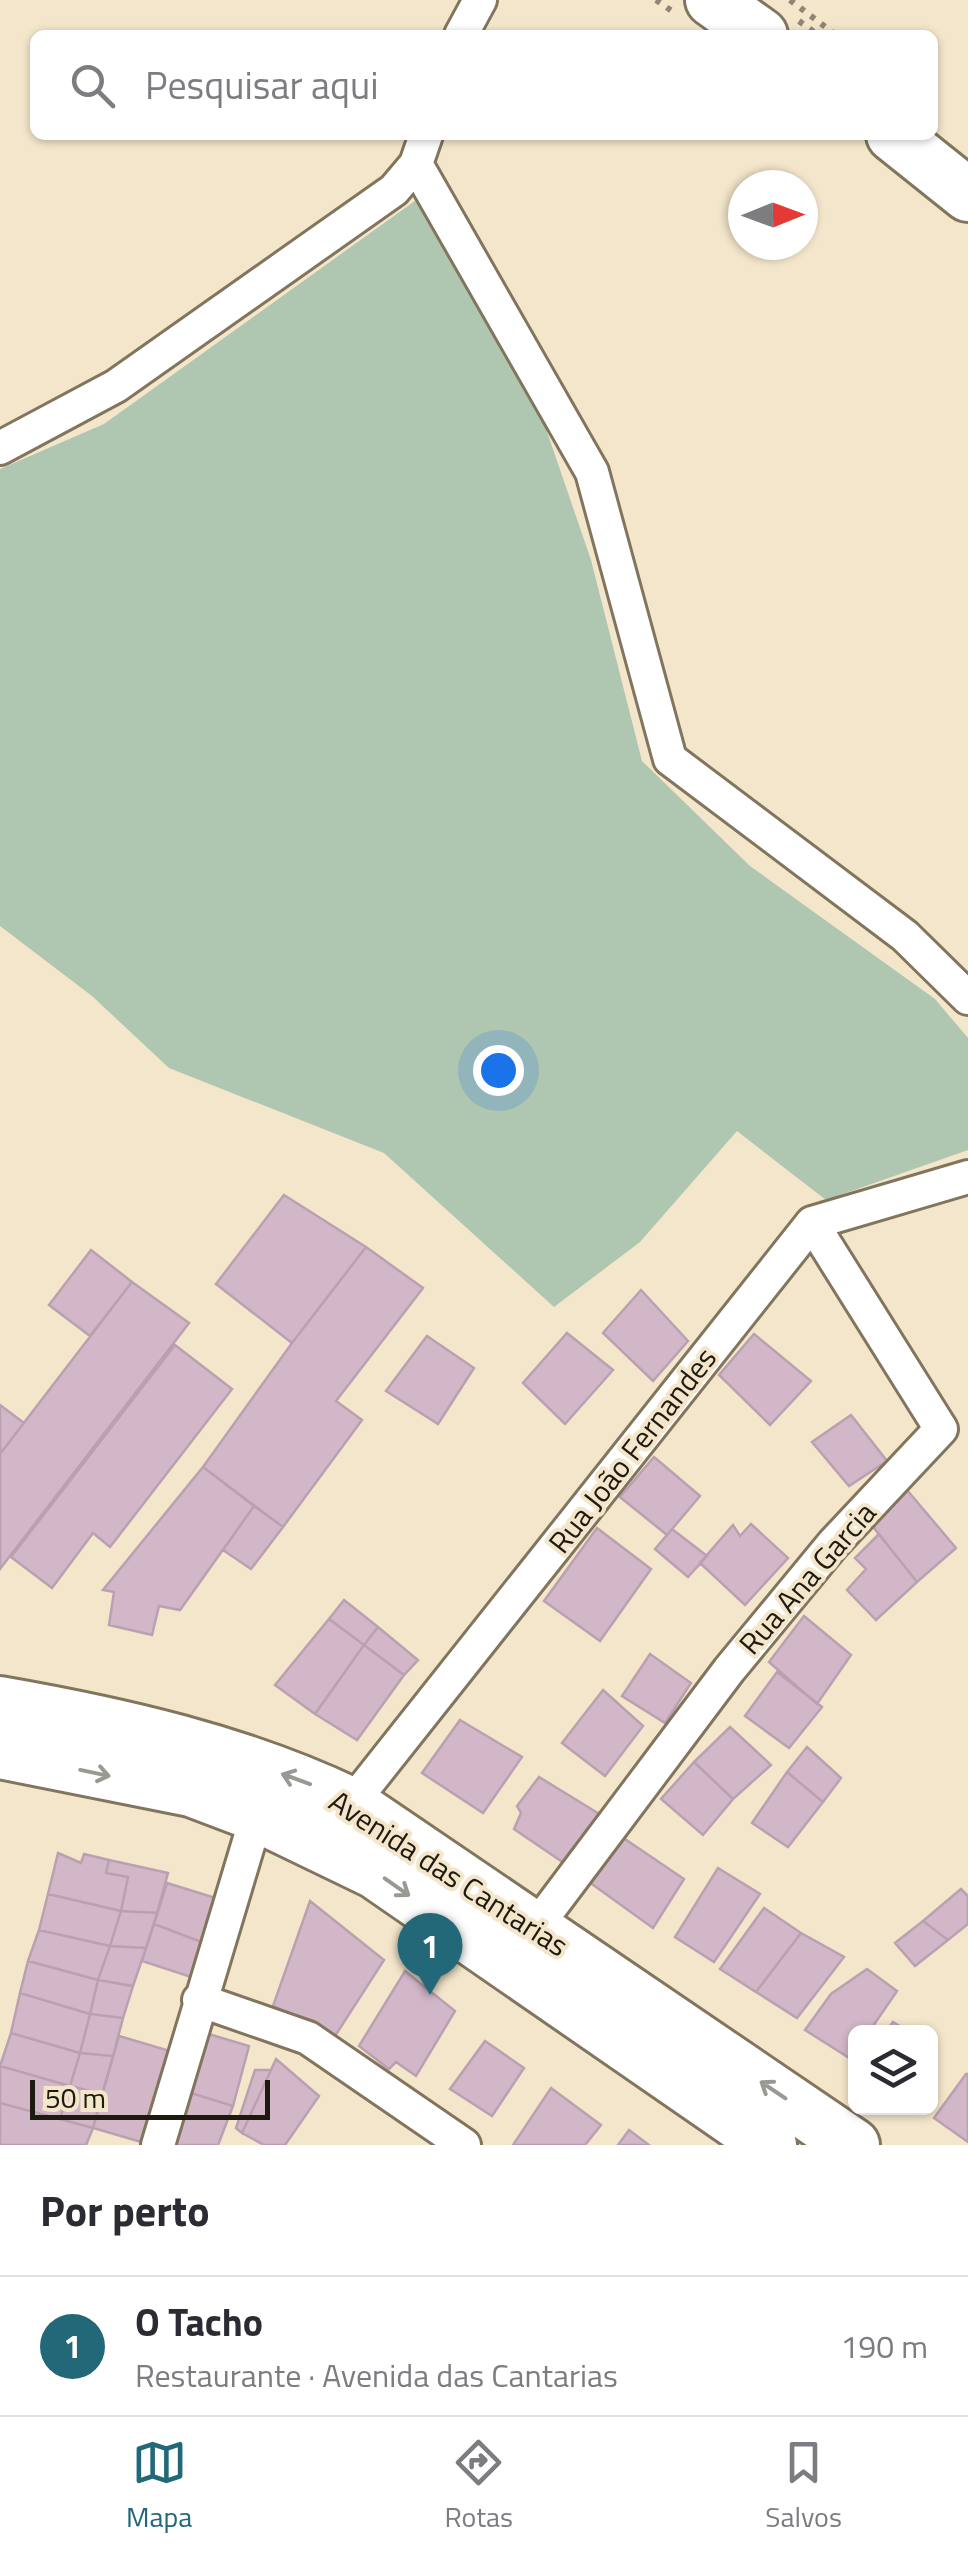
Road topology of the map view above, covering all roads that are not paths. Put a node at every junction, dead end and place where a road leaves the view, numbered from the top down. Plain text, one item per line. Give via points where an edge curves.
1 (480, 0) edge
2 (712, 0) edge
3 (750, 0) edge
4 (463, 22) edge
5 (754, 30) edge
6 (789, 30) edge
7 (899, 140) edge
8 (932, 140) edge
9 (421, 150) edge
10 (968, 168) edge
11 (968, 194) edge
12 (0, 448) edge
13 (968, 998) edge
14 (968, 1177) edge
15 (812, 1223) junction
16 (0, 1703) edge
17 (0, 1752) edge
18 (351, 1804) junction
19 (256, 1815) junction
20 (536, 1928) junction
21 (199, 2000) junction
22 (158, 2145) edge
23 (464, 2145) edge
24 (770, 2145) edge
25 (853, 2145) edge

1 - 4 street
2 - 5 main road
3 - 6 main road
7 - 11 main road
8 - 10 main road
9 - 12 street via 394,190 116,386
9 - 13 street via 592,472 670,759 906,936
14 - 15 street
15 - 18 street, Rua João Fernandes
15 - 20 street, Rua Ana Garcia via 941,1429 833,1544 730,1670
18 -> 16 main road, Avenida das Cantarias via 196,1745
17 -> 19 main road, Avenida das Cantarias via 191,1790
18 - 20 main road, Avenida das Cantarias
19 - 21 street
19 -> 24 main road, Avenida das Cantarias via 375,1872
25 -> 20 main road, Avenida das Cantarias
21 - 22 street
21 - 23 street via 308,2038

